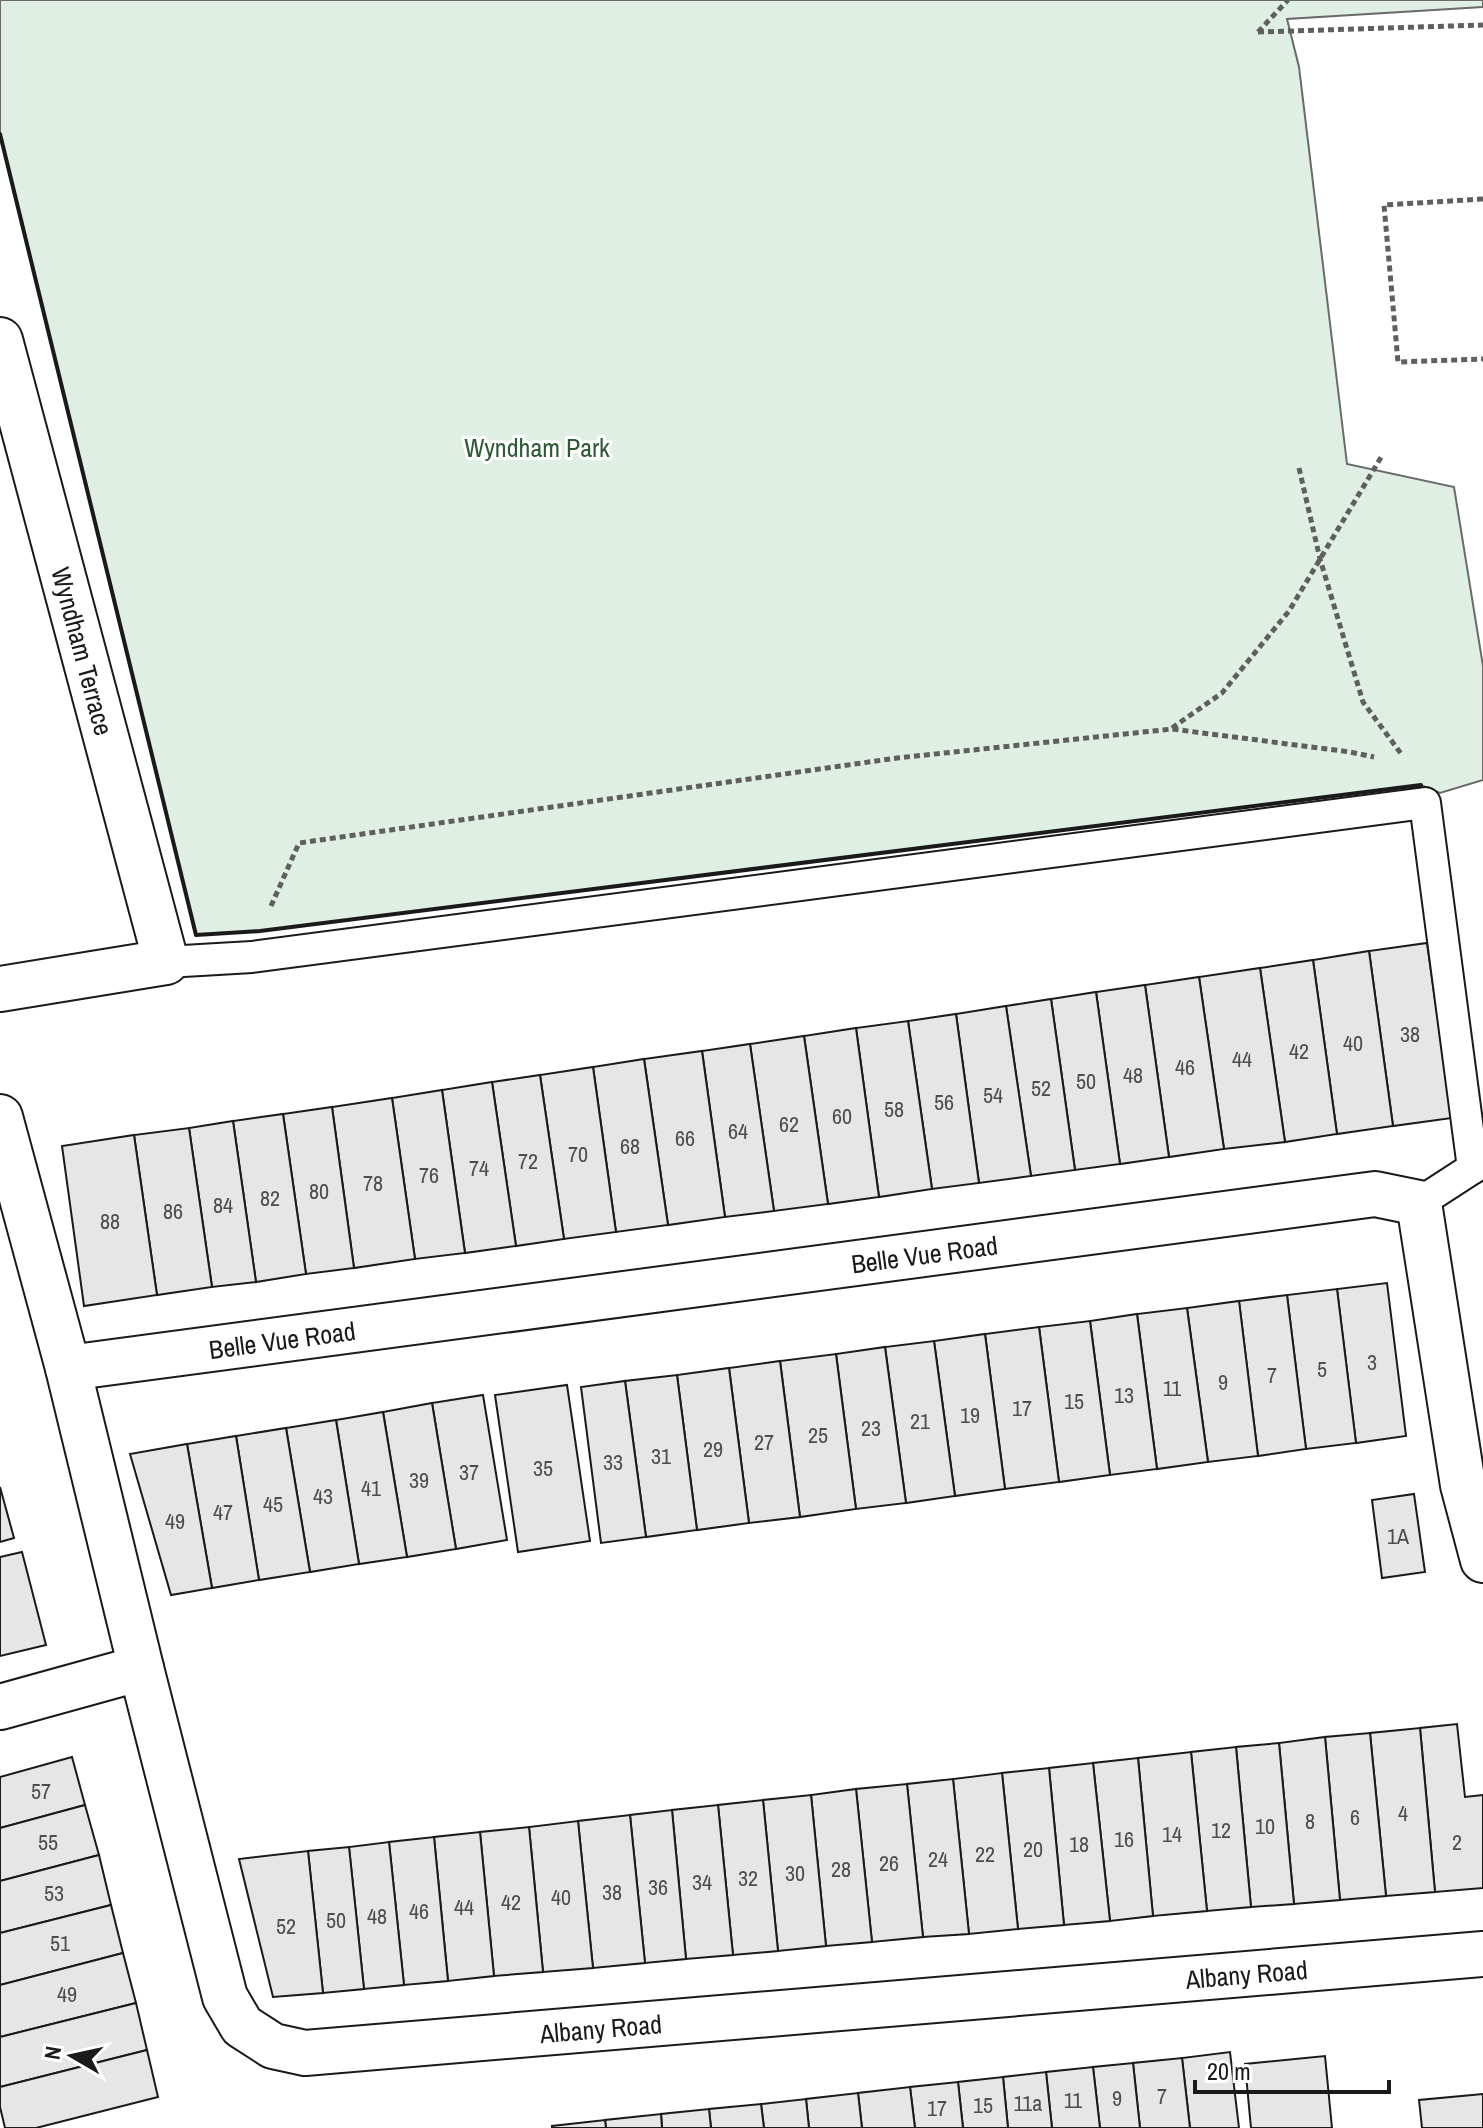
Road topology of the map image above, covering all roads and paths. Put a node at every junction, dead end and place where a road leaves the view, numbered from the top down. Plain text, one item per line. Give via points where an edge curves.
1 (1288, 0) edge
2 (1483, 25) edge
3 (1483, 199) edge
4 (0, 340) edge
5 (1483, 359) edge
6 (1383, 454) dead end
7 (1299, 468) dead end
8 (1320, 559) junction
9 (1172, 729) junction
10 (1410, 765) junction
11 (1425, 803) junction
12 (252, 957) junction
13 (166, 962) junction
14 (0, 989) edge
15 (0, 1117) edge
16 (1478, 1163) edge
17 (1419, 1203) junction
18 (68, 1368) junction
19 (1483, 1560) edge
20 (141, 1668) junction
21 (0, 1707) edge
22 (1483, 1954) edge

1 - 2 path via 1258,32
3 - 5 path via 1384,205 1398,362
4 - 13 street, Wyndham Terrace
6 - 8 path
7 - 8 path
8 - 9 path via 1289,611 1222,693
8 - 10 path via 1363,702
9 - 10 path
9 - 12 path via 897,758 299,843
10 - 11 path
11 - 12 lane
11 - 16 lane
12 - 13 lane
13 - 14 street
15 - 18 street
16 - 17 lane
17 - 18 street, Belle Vue Road via 1375,1194
17 - 19 street via 1463,1485
18 - 20 street
20 - 21 street
20 - 22 street, Albany Road via 225,1997 242,2026 273,2046 305,2053

